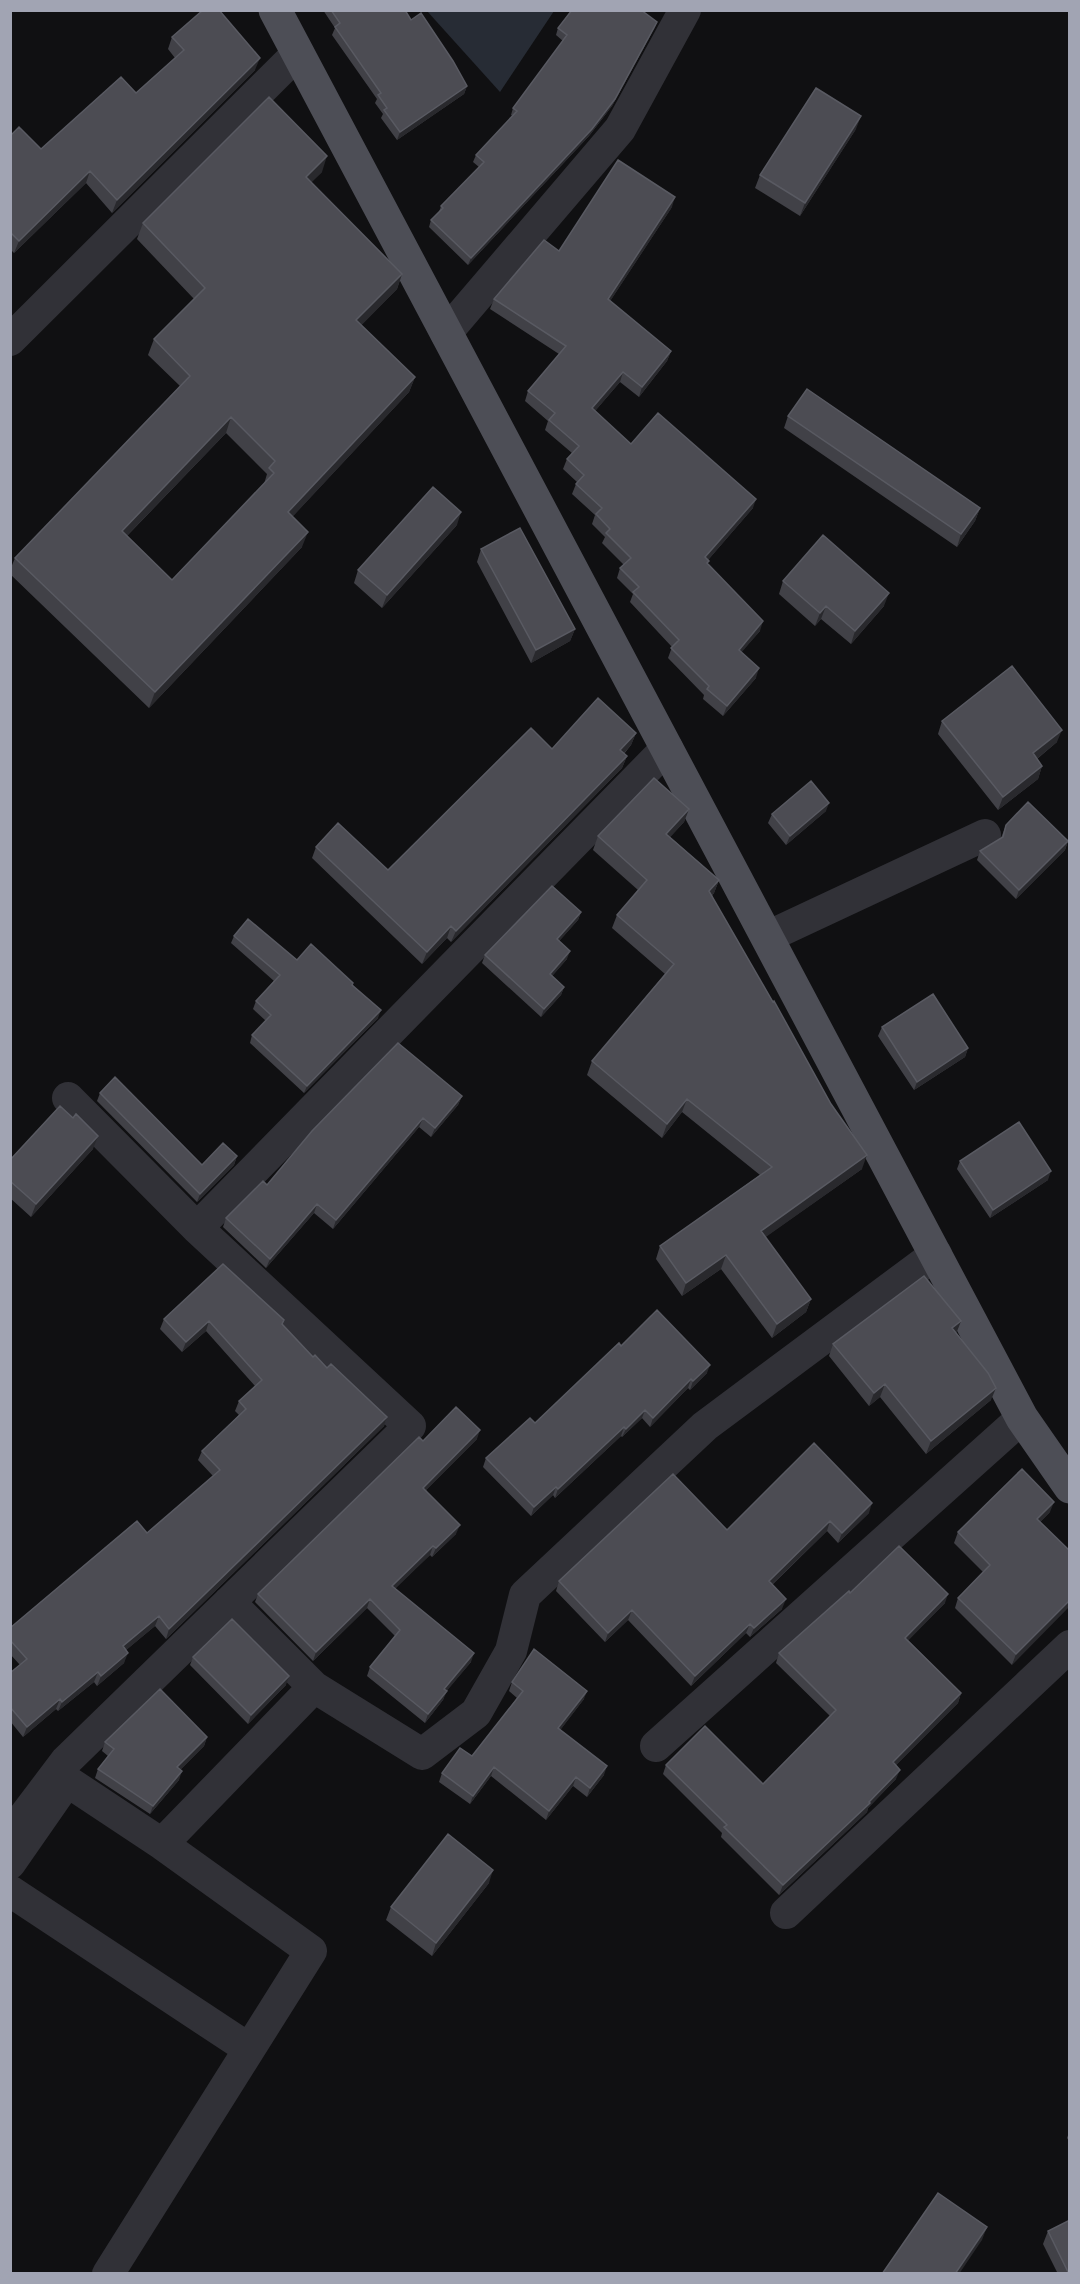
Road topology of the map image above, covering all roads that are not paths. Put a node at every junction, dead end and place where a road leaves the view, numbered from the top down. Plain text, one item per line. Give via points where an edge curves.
1 (275, 10) edge
2 (685, 10) edge
3 (298, 53) junction
4 (446, 333) junction
5 (10, 340) edge
6 (667, 748) junction
7 (985, 835) dead end
8 (767, 937) junction
9 (68, 1098) dead end
10 (197, 1228) junction
11 (936, 1254) junction
12 (1022, 1418) junction
13 (1070, 1487) edge
14 (229, 1602) junction
15 (1070, 1646) edge
16 (314, 1687) junction
17 (656, 1746) dead end
18 (10, 1835) edge
19 (162, 1844) junction
20 (10, 1863) edge
21 (10, 1892) edge
22 (786, 1912) dead end
23 (249, 2049) junction
24 (108, 2274) edge

1 - 3 main road
2 - 4 street via 620,129
3 - 4 main road
3 - 5 street
4 - 6 main road
6 - 8 main road
6 - 10 street
7 - 8 street
8 - 11 main road
9 - 10 street
10 - 14 street via 410,1426
11 - 12 main road
11 - 16 street via 705,1426 525,1595 511,1651 476,1713 422,1754
12 - 13 main road
12 - 17 street
14 - 16 street
14 - 18 street via 66,1761
15 - 22 street
16 - 19 street
19 - 20 street via 67,1781
19 - 23 street via 311,1951
21 - 23 street
23 - 24 street

